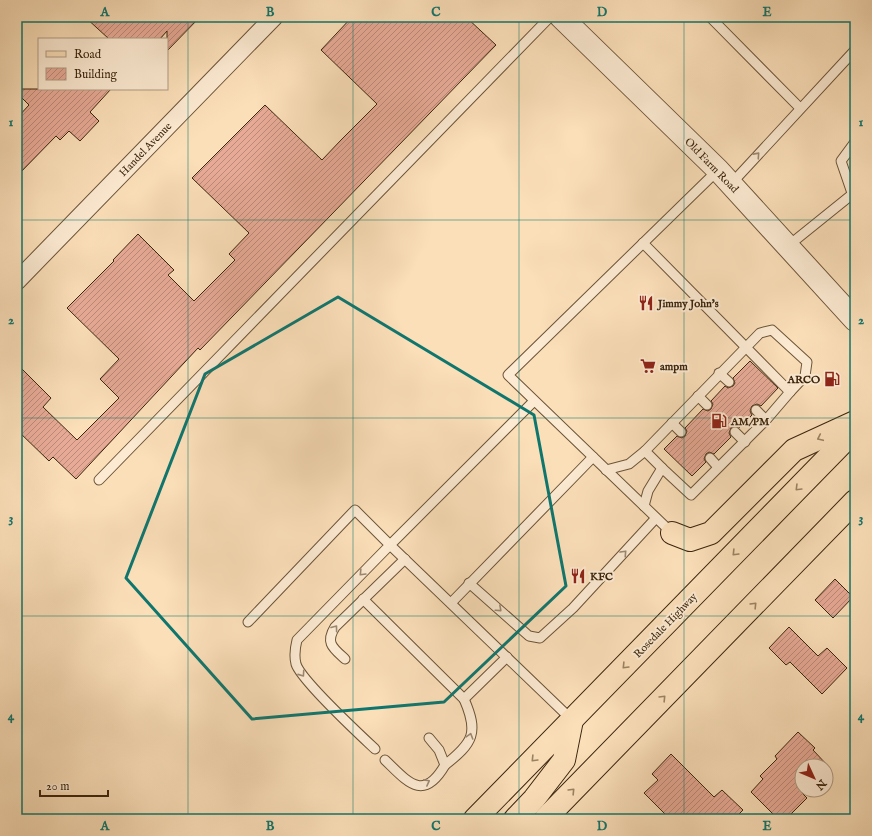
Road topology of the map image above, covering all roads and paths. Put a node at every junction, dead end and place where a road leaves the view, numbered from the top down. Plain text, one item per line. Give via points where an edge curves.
1 (274, 17) edge
2 (550, 17) edge
3 (561, 17) edge
4 (710, 17) edge
5 (855, 50) edge
6 (800, 108) junction
7 (855, 142) edge
8 (725, 177) junction
9 (853, 192) edge
10 (643, 243) junction
11 (788, 246) junction
12 (17, 281) edge
13 (855, 320) edge
14 (746, 348) junction
15 (719, 373) junction
16 (729, 382) dead end
17 (790, 392) junction
18 (698, 396) junction
19 (534, 401) junction
20 (708, 405) dead end
21 (756, 410) dead end
22 (766, 420) junction
23 (855, 422) edge
24 (672, 423) junction
25 (855, 430) edge
26 (682, 432) dead end
27 (735, 432) dead end
28 (745, 442) junction
29 (645, 451) junction
30 (593, 457) junction
31 (710, 458) dead end
32 (718, 467) junction
33 (662, 468) junction
34 (606, 470) junction
35 (99, 480) dead end
36 (855, 501) edge
37 (644, 506) junction
38 (656, 518) junction
39 (672, 533) joint
40 (390, 545) junction
41 (405, 558) junction
42 (470, 583) junction
43 (363, 599) junction
44 (451, 603) junction
45 (248, 622) dead end
46 (507, 657) junction
47 (345, 659) dead end
48 (464, 699) junction
49 (572, 720) junction
50 (429, 738) dead end
51 (375, 749) dead end
52 (385, 760) dead end
53 (445, 765) junction
54 (475, 819) edge
55 (515, 819) edge
56 (545, 819) edge

1 - 12 street, Handel Avenue
2 - 35 lane
3 - 8 street, Old Farm Road
4 - 6 lane
5 - 6 lane
8 -> 6 lane
7 - 9 lane via 841,161
8 - 10 lane
8 - 11 street, Old Farm Road
9 - 11 lane
10 - 14 lane
10 - 19 lane via 508,375
11 - 13 street, Old Farm Road
14 - 15 lane
14 - 17 lane
14 - 17 lane via 760,334 772,330 807,362 805,376
15 - 16 lane
15 - 18 lane
17 - 22 lane
18 - 20 lane
18 - 24 lane
19 - 30 lane
19 - 40 lane
21 - 22 lane
22 - 28 lane
23 -> 39 main road via 794,450 711,533 690,540
24 - 26 lane
24 - 29 lane
25 -> 49 main road, Rosedale Highway
27 - 28 lane
28 - 32 lane
29 - 33 lane
29 - 34 lane via 629,464
30 - 34 lane
30 - 42 lane
31 - 32 lane
32 - 33 lane via 691,495
33 - 37 lane via 648,491
34 - 37 lane
56 -> 36 main road
37 - 38 lane
38 - 39 lane
42 -> 38 lane via 529,636 540,638 573,608
40 - 41 lane
40 - 45 lane via 355,510
40 -> 51 lane via 297,640 294,650 296,665 308,682
41 - 43 lane
41 - 44 lane
42 - 44 lane
47 -> 43 lane via 331,645 330,636 335,627
43 - 48 lane
44 - 46 lane
46 - 48 lane
46 - 49 lane
53 -> 48 lane via 469,742 472,716
49 -> 54 main road, Rosedale Highway
49 - 55 main road via 564,760
50 - 53 lane
52 -> 53 lane via 409,784 418,786 430,782

